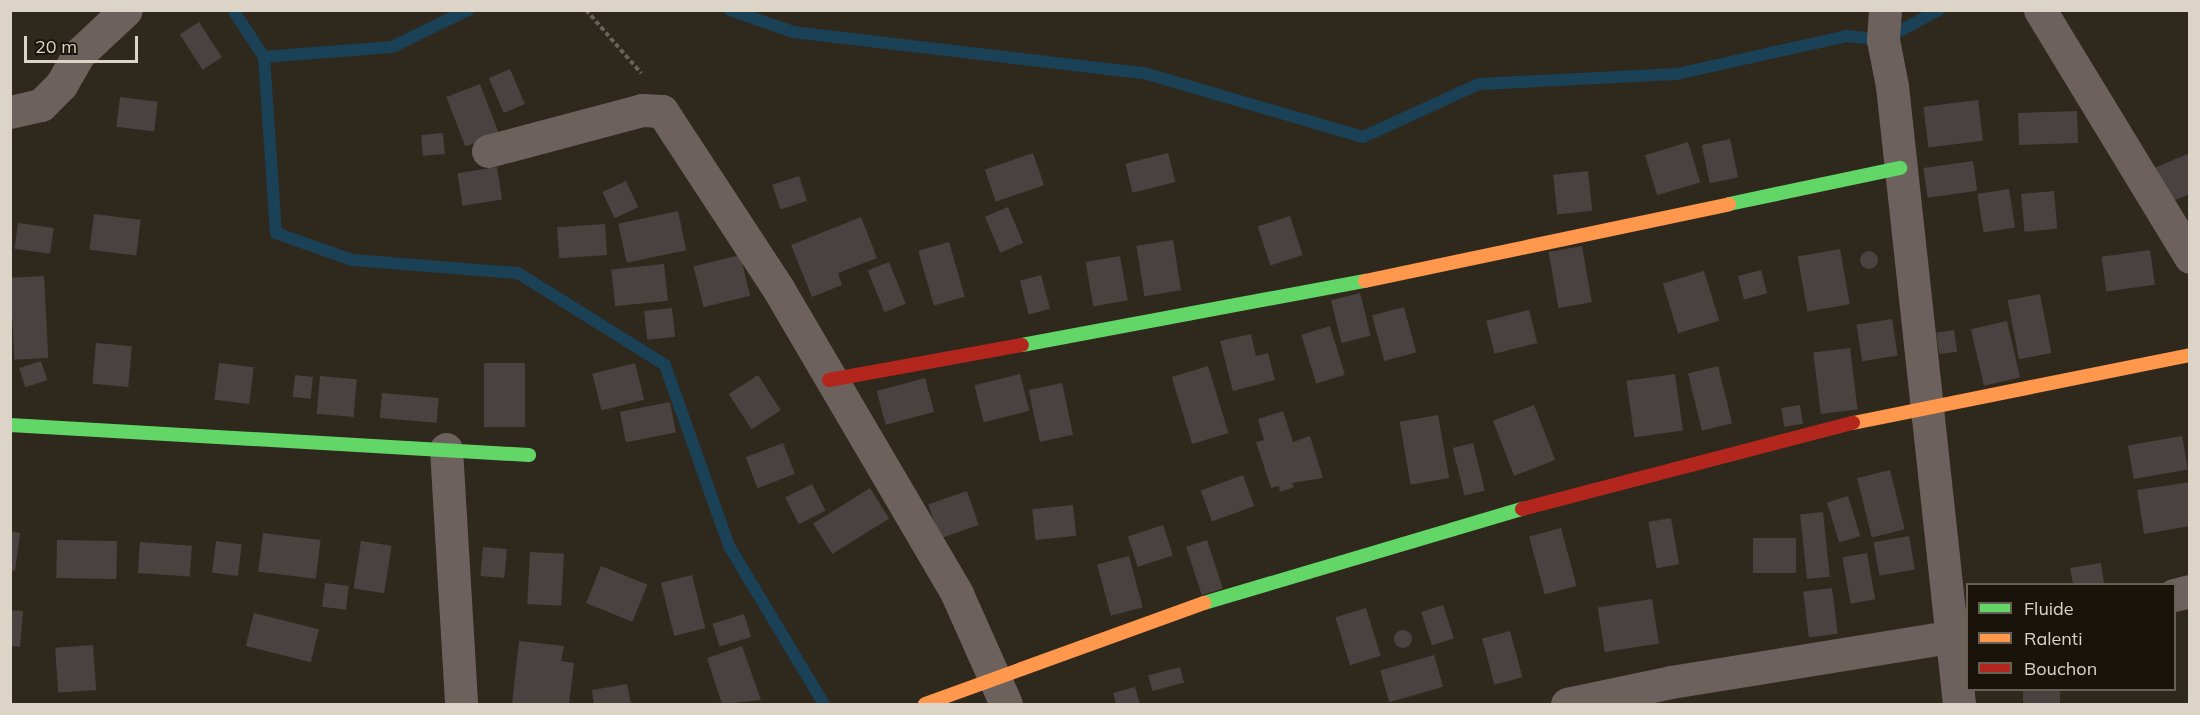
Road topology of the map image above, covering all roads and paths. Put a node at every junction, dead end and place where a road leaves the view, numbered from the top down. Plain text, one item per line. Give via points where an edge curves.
1 (126, 10) edge
2 (586, 10) edge
3 (1885, 10) edge
4 (2040, 10) edge
5 (651, 109) junction
6 (10, 112) edge
7 (488, 151) dead end
8 (1900, 168) junction
9 (2190, 257) edge
10 (2190, 355) edge
11 (829, 380) junction
12 (1927, 404) junction
13 (10, 425) edge
14 (446, 449) junction
15 (529, 455) dead end
16 (1960, 636) edge
17 (1002, 693) edge
18 (461, 705) edge
19 (925, 705) edge
20 (1566, 705) edge
21 (1959, 705) edge

1 - 6 street via 79,54 61,85 41,105
2 - 5 path via 649,80
3 - 8 street via 1882,40
4 - 9 street
5 - 7 street
5 - 11 street via 662,111 696,157
8 - 11 street via 1281,299
8 - 12 street
10 - 12 street
11 - 17 street via 957,594
12 - 16 street
12 - 17 street via 1487,518 1192,607
13 - 14 street
14 - 15 street
14 - 18 street
16 - 20 street via 1671,682
16 - 21 street
17 - 19 street

